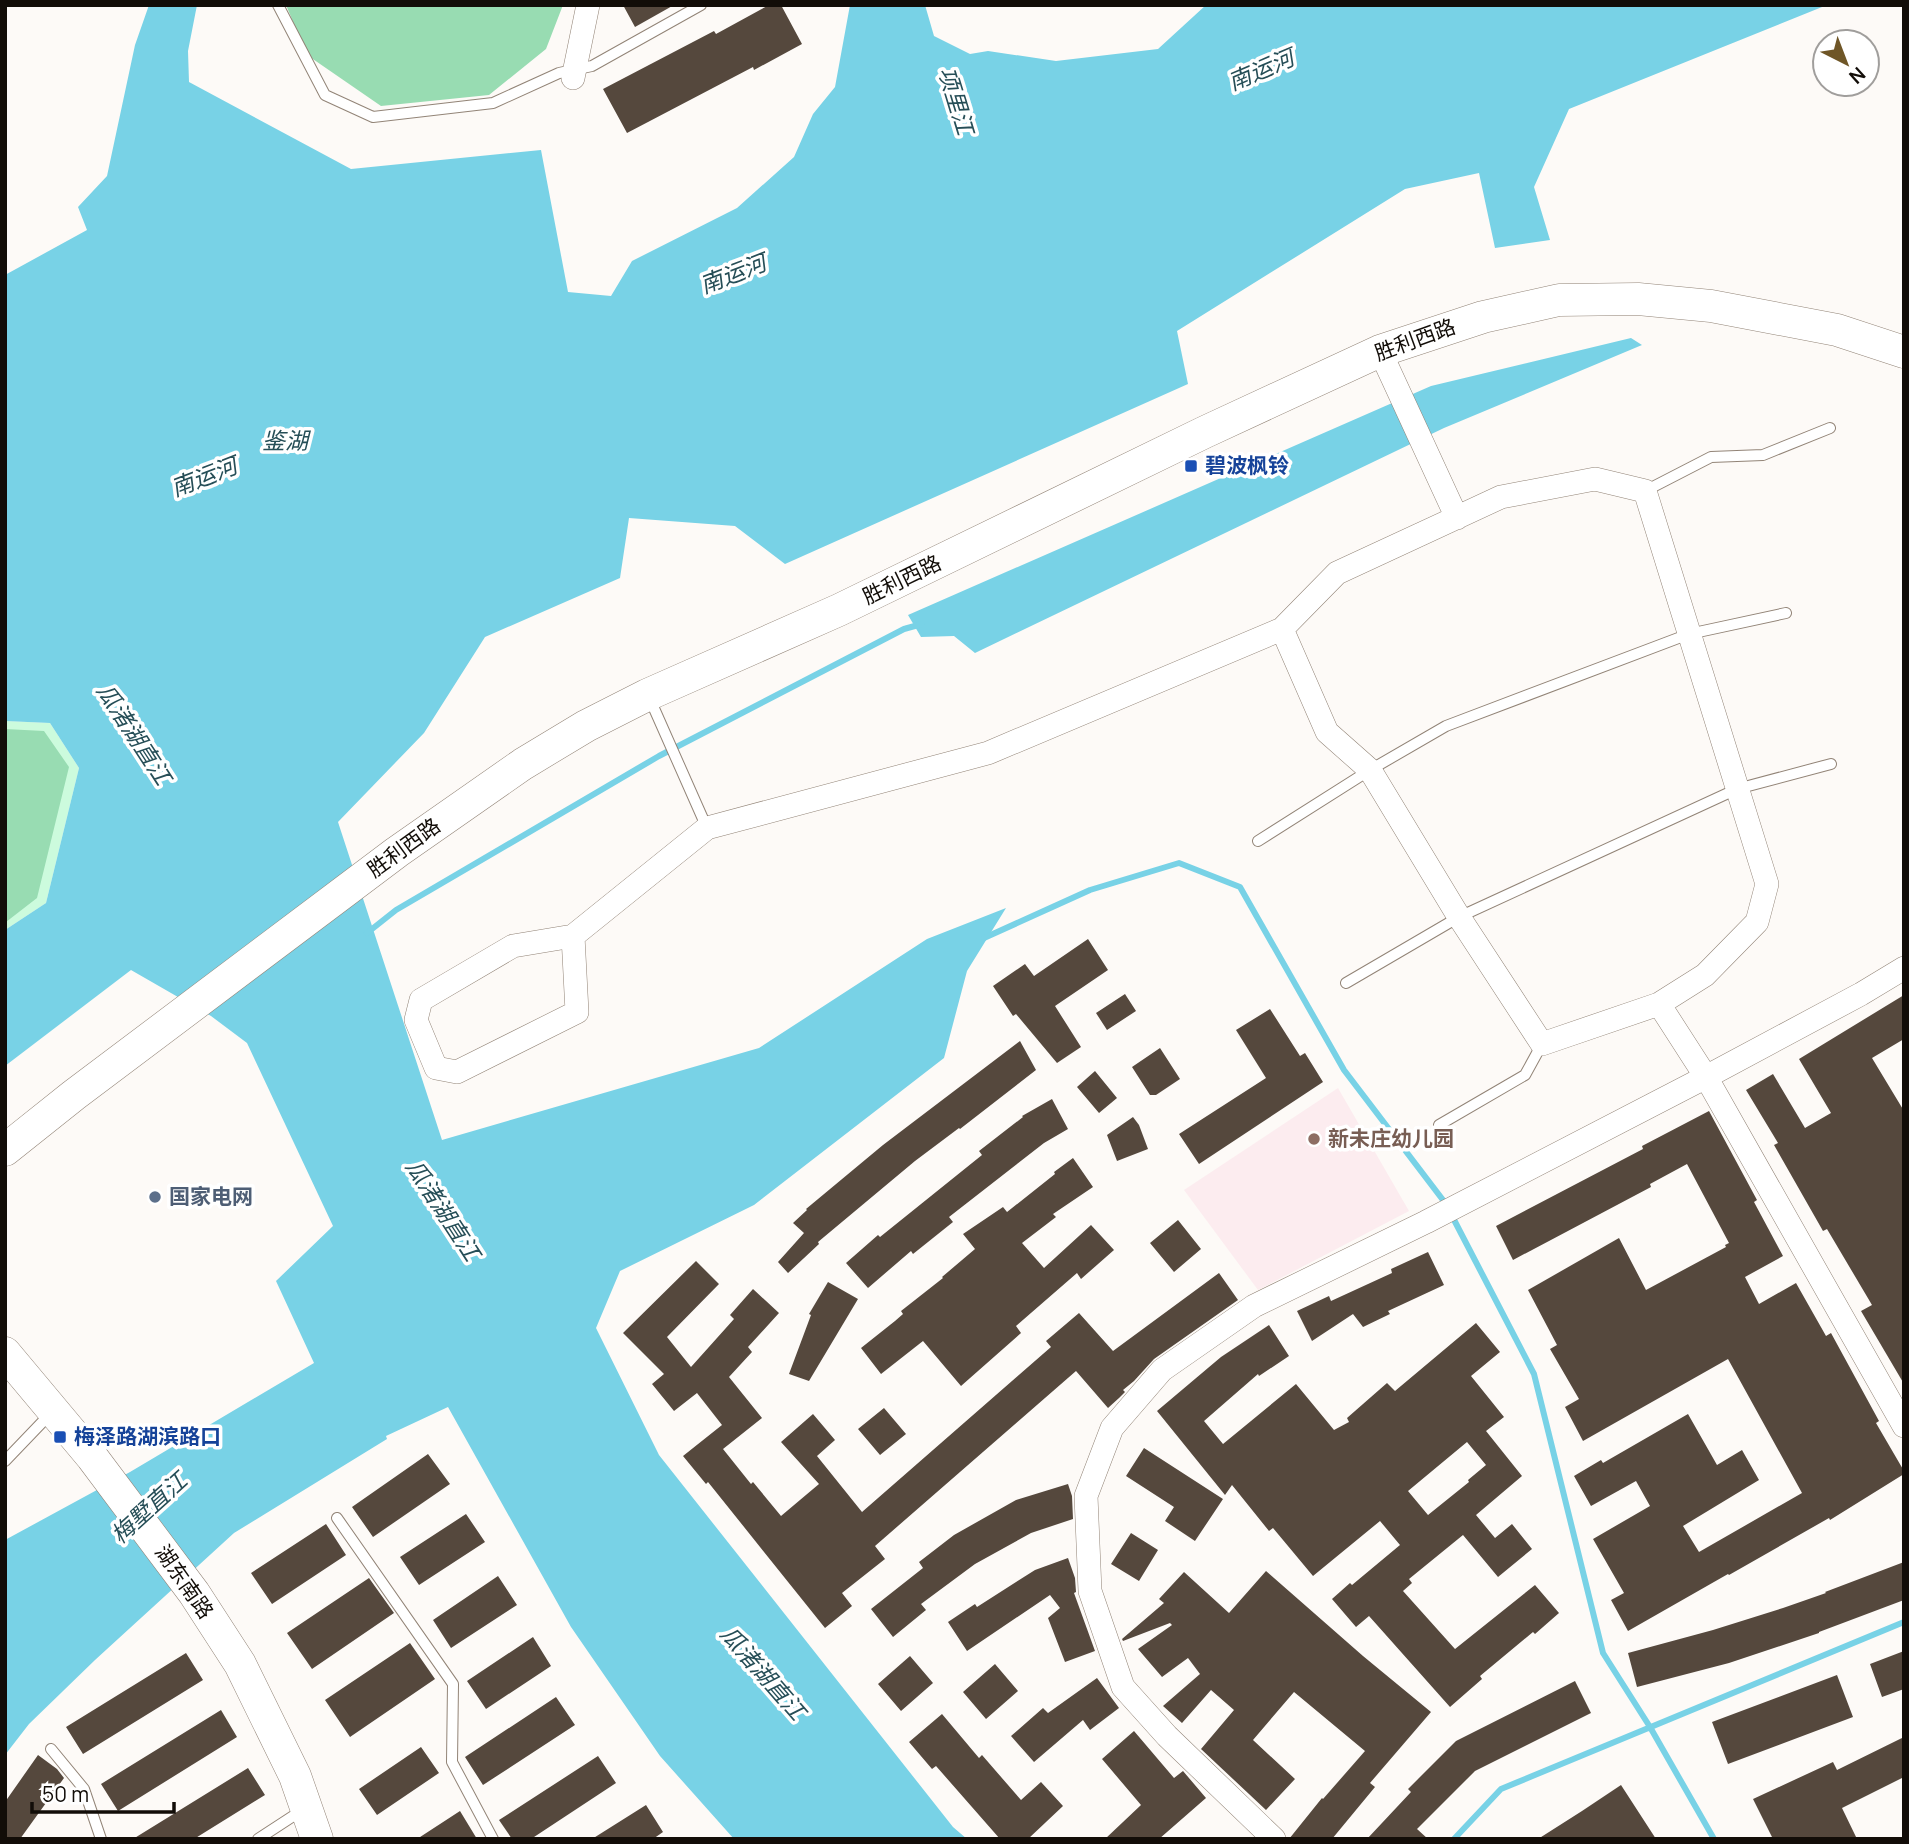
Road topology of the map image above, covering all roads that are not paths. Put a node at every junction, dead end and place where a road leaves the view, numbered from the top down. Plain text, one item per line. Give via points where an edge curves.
1 (278, 5) edge
2 (589, 5) edge
3 (701, 5) edge
4 (574, 74) junction
5 (1380, 351) junction
6 (1904, 352) edge
7 (1830, 428) dead end
8 (1644, 491) junction
9 (1457, 518) junction
10 (1786, 613) dead end
11 (1282, 629) junction
12 (1689, 634) junction
13 (648, 695) junction
14 (1831, 764) dead end
15 (1370, 770) junction
16 (1737, 789) junction
17 (707, 828) junction
18 (1258, 841) dead end
19 (1460, 917) junction
20 (573, 936) junction
21 (1904, 968) edge
22 (1346, 983) dead end
23 (1659, 1004) junction
24 (1542, 1044) junction
25 (1706, 1077) junction
26 (1439, 1125) dead end
27 (5, 1150) edge
28 (5, 1353) edge
29 (53, 1411) junction
30 (1904, 1426) edge
31 (5, 1461) edge
32 (337, 1518) dead end
33 (51, 1749) dead end
34 (306, 1808) junction
35 (101, 1839) edge
36 (258, 1839) edge
37 (317, 1839) edge
38 (493, 1839) edge
39 (1274, 1839) edge

1 - 4 lane via 325,94 373,117 493,103 559,73
2 - 4 street
3 - 4 lane
5 - 6 street, 胜利西路 via 1483,317 1559,300 1638,299 1712,306 1837,330
5 - 9 street
5 - 13 street, 胜利西路 via 839,610
7 - 8 lane via 1763,455 1711,457
8 - 9 street via 1595,478 1501,498
8 - 12 street
9 - 11 street via 1337,573
10 - 12 lane
11 - 15 street via 1327,732
11 - 17 street via 988,753
12 - 15 lane via 1446,726
12 - 16 street
13 - 17 lane
13 - 27 street, 胜利西路 via 523,764 397,852
14 - 16 lane
15 - 18 lane
15 - 19 street
16 - 19 lane
16 - 23 street via 1767,884 1757,922 1705,975
17 - 20 street
19 - 22 lane
19 - 24 street
20 - 20 street via 513,946 421,1000 416,1020 436,1068 457,1072 577,1012
21 - 25 street
23 - 24 street
23 - 25 street
24 - 26 lane via 1525,1075
25 - 30 street
25 - 39 street via 1254,1306 1163,1370 1112,1428 1086,1496 1090,1591 1123,1687
28 - 29 street, 湖东南路
29 - 31 lane
29 - 34 street, 湖东南路 via 194,1593 240,1664
32 - 38 lane via 453,1684 452,1762
33 - 35 lane via 84,1789
34 - 36 lane
34 - 37 street, 湖东南路

